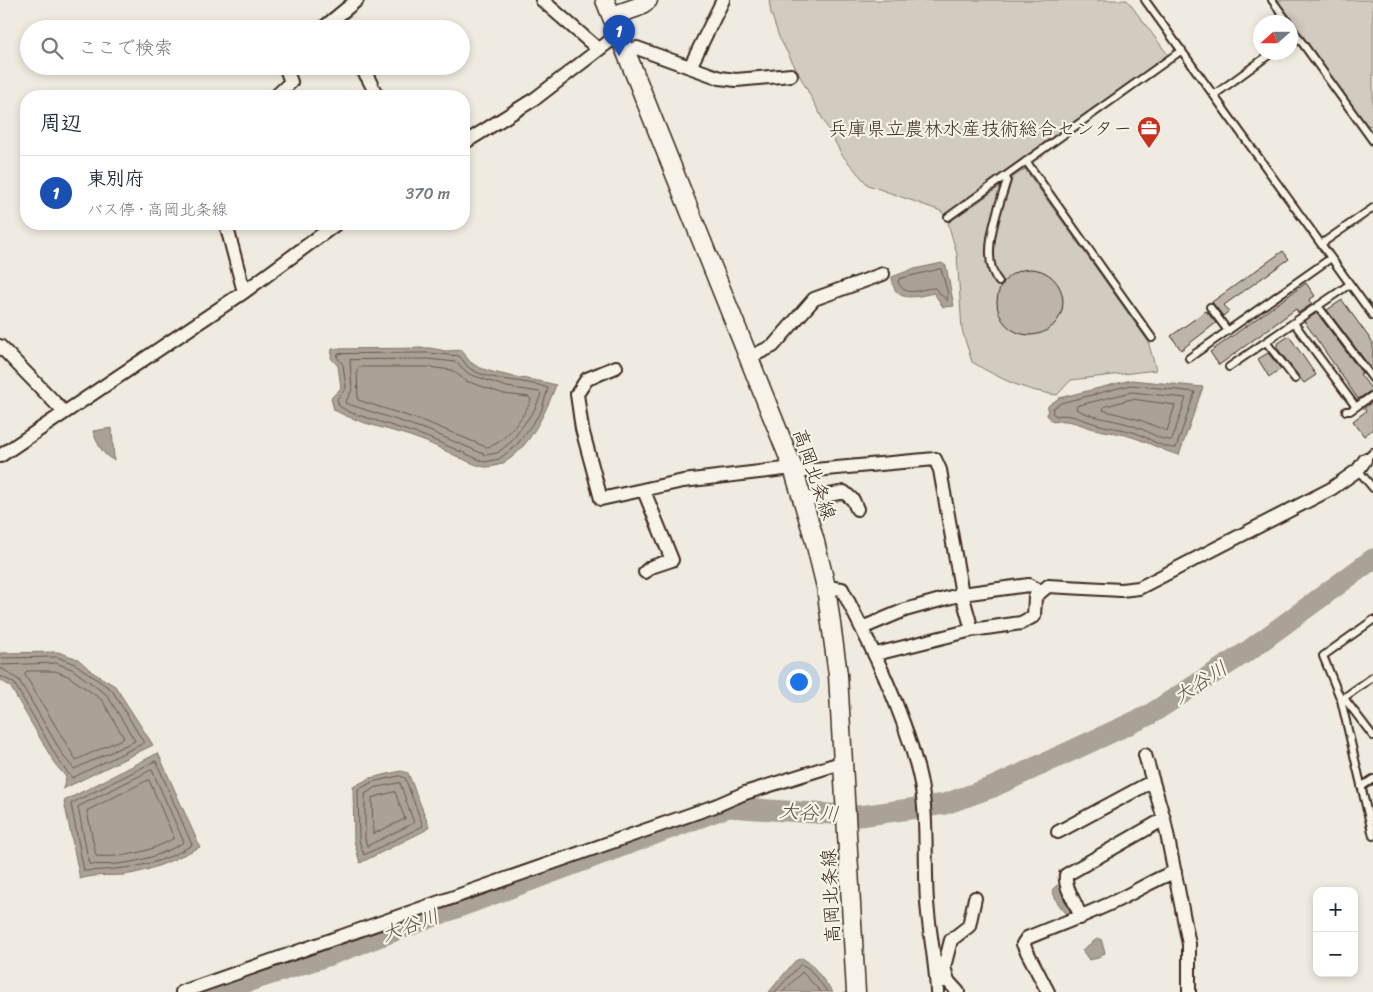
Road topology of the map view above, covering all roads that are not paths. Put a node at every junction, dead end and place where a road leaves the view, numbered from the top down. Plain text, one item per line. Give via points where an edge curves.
1 (356, 0) edge
2 (542, 0) edge
3 (648, 0) edge
4 (723, 0) edge
5 (1145, 0) edge
6 (1272, 0) edge
7 (608, 8) edge
8 (1283, 15) edge
9 (335, 20) edge
10 (619, 34) junction
11 (1298, 36) edge
12 (598, 49) junction
13 (1182, 50) junction
14 (626, 52) junction
15 (1263, 60) edge
16 (690, 67) junction
17 (288, 75) edge
18 (366, 75) edge
19 (791, 75) dead end
20 (282, 90) edge
21 (374, 90) edge
22 (1214, 95) junction
23 (1371, 133) edge
24 (470, 139) edge
25 (1373, 142) edge
26 (1026, 161) junction
27 (1006, 176) junction
28 (1373, 208) edge
29 (948, 217) dead end
30 (228, 230) edge
31 (328, 230) edge
32 (1321, 244) junction
33 (1331, 258) junction
34 (883, 274) dead end
35 (999, 282) dead end
36 (1350, 284) junction
37 (244, 292) junction
38 (1318, 306) junction
39 (1210, 307) dead end
40 (1373, 316) edge
41 (1294, 323) junction
42 (1228, 331) junction
43 (1152, 338) dead end
44 (1266, 342) junction
45 (0, 346) edge
46 (750, 357) junction
47 (1189, 358) dead end
48 (616, 367) dead end
49 (1229, 367) dead end
50 (1295, 378) dead end
51 (1373, 379) edge
52 (1373, 395) edge
53 (1356, 407) junction
54 (1346, 411) dead end
55 (64, 412) junction
56 (0, 456) edge
57 (1365, 461) edge
58 (794, 472) junction
59 (1373, 488) edge
60 (644, 491) junction
61 (803, 500) junction
62 (857, 509) dead end
63 (645, 572) dead end
64 (826, 587) junction
65 (1040, 591) junction
66 (962, 594) junction
67 (1373, 620) edge
68 (862, 628) junction
69 (972, 630) junction
70 (876, 654) junction
71 (1373, 677) edge
72 (1343, 699) junction
73 (1371, 728) edge
74 (1373, 736) edge
75 (1145, 755) dead end
76 (844, 762) junction
77 (1373, 779) edge
78 (1151, 782) junction
79 (1362, 787) junction
80 (1164, 819) junction
81 (1058, 832) dead end
82 (1373, 836) edge
83 (1176, 872) junction
84 (975, 898) dead end
85 (1080, 918) junction
86 (941, 985) edge
87 (182, 992) edge
88 (856, 992) edge
89 (958, 992) edge
90 (1048, 992) edge
91 (1189, 992) edge

1 - 9 street
2 - 12 street
3 - 7 main road via 638,7
4 - 16 street
5 - 13 lane
6 - 8 lane
7 - 10 main road, 高岡北条線
10 - 12 street
10 - 14 main road, 高岡北条線
11 - 23 lane
12 - 24 street via 536,98
13 - 22 lane
13 - 26 lane
14 - 16 street via 637,48
14 - 46 main road, 高岡北条線
15 - 22 lane
16 - 19 street via 736,80
17 - 20 street via 291,82
18 - 21 street
22 - 32 lane
23 - 25 lane
26 - 27 lane
26 - 43 lane
27 - 29 lane
27 - 35 lane via 1008,180 989,250 990,268
28 - 32 lane
30 - 37 street
31 - 37 street
32 - 33 lane
33 - 36 lane
33 - 42 lane
34 - 46 street via 814,300 773,346
36 - 38 lane
36 - 40 lane
37 - 55 street
38 - 41 lane
38 - 51 lane
39 - 42 lane
41 - 44 lane
41 - 53 lane
42 - 47 lane
44 - 49 lane
44 - 50 lane
45 - 55 street
46 - 58 main road, 高岡北条線
48 - 60 street via 587,379 577,394 582,429 602,499
52 - 53 lane
53 - 54 lane
55 - 56 street
57 - 59 lane
57 - 65 street via 1331,489 1139,588 1048,586
58 - 60 street via 683,481
58 - 61 main road, 高岡北条線
58 - 66 street via 935,459 944,490
60 - 63 street via 672,560 651,566
61 - 62 street via 844,492
61 - 64 main road, 高岡北条線
64 - 68 street via 842,589
64 - 76 main road, 高岡北条線 via 838,667
65 - 66 street via 1029,584
65 - 69 street via 1035,597 1034,616 1021,623
66 - 68 street via 905,610
66 - 69 street
67 - 72 lane via 1323,656
68 - 70 street
69 - 70 street
70 - 86 street via 896,700 919,772 925,825 927,903
71 - 72 lane
72 - 73 lane
72 - 79 lane
73 - 74 lane
75 - 78 street
76 - 87 street via 745,793 716,806
76 - 88 main road, 高岡北条線
77 - 79 lane
78 - 80 street
78 - 81 street
79 - 82 lane
80 - 83 street
80 - 85 street via 1066,874 1065,883 1079,908
83 - 85 street via 1161,876 1142,889
83 - 91 street via 1189,944
84 - 86 street via 969,926 951,940
85 - 90 street via 1027,938 1023,944
86 - 89 street

